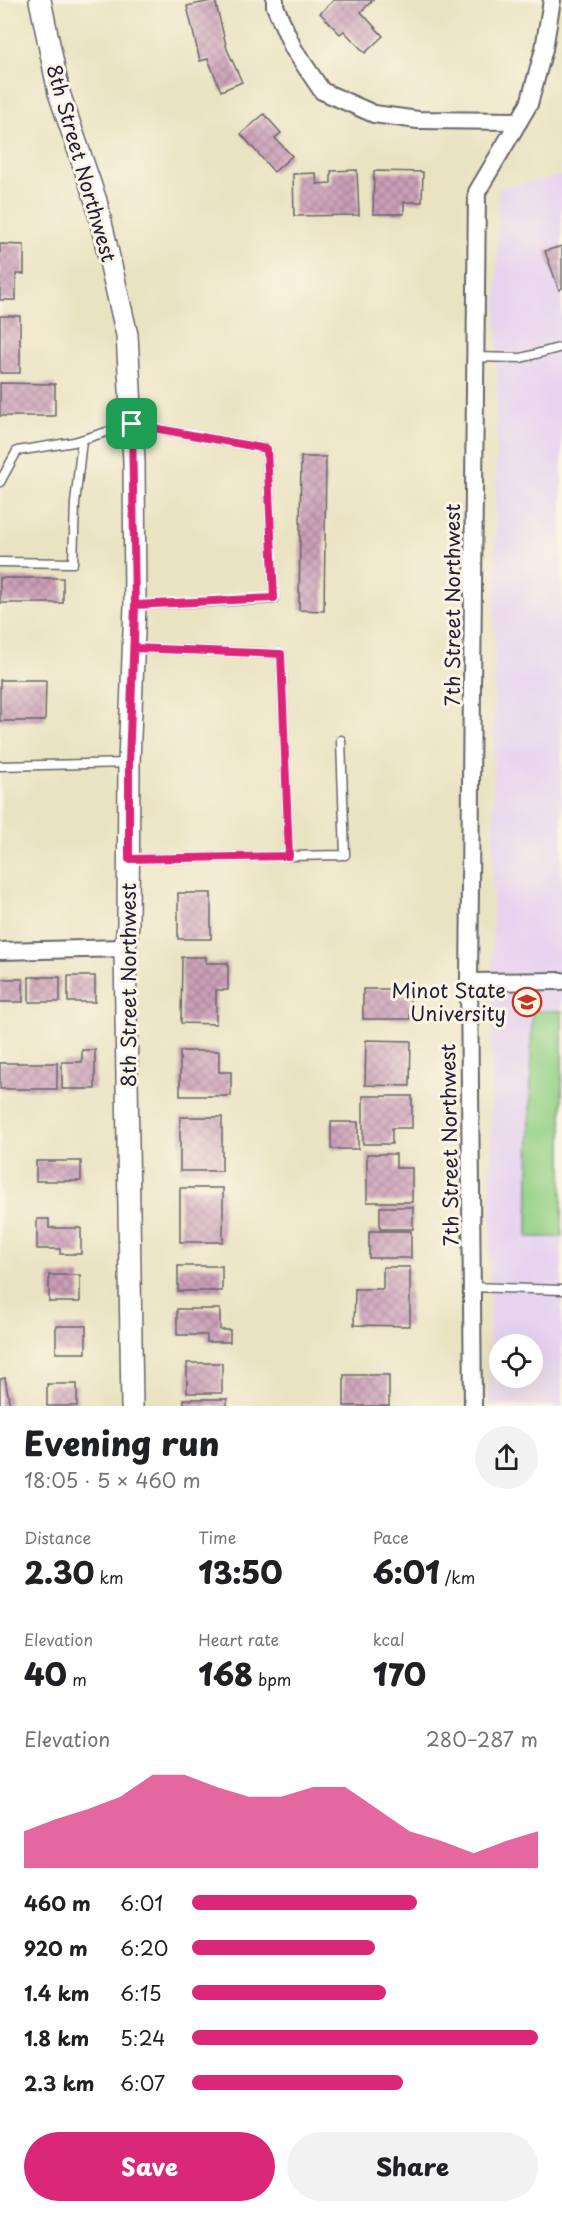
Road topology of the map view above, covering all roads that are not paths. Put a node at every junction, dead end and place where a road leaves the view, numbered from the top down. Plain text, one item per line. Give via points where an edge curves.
1 (40, 0) edge
2 (275, 0) edge
3 (552, 0) edge
4 (519, 121) junction
5 (562, 347) edge
6 (475, 357) junction
7 (132, 424) junction
8 (82, 440) junction
9 (0, 482) edge
10 (0, 562) edge
11 (135, 605) junction
12 (134, 648) junction
13 (341, 740) dead end
14 (129, 763) junction
15 (0, 766) edge
16 (289, 856) junction
17 (129, 859) junction
18 (125, 948) junction
19 (0, 951) edge
20 (562, 981) edge
21 (469, 982) junction
22 (472, 1287) junction
23 (562, 1290) edge
24 (132, 1406) edge
25 (473, 1406) edge

1 - 7 street, 8th Street Northwest via 59,93 96,201 127,335
2 - 4 street via 293,48 322,91 374,114 418,120
3 - 4 street, 7th Street Northwest via 529,104
4 - 6 street, 7th Street Northwest via 477,192
5 - 6 lane via 521,358
6 - 21 street, 7th Street Northwest
7 - 8 lane
7 - 11 street, 8th Street Northwest
7 - 11 lane via 267,449 274,598
8 - 9 lane via 17,451
8 - 10 lane via 73,564
11 - 12 street, 8th Street Northwest
12 - 14 street, 8th Street Northwest
12 - 16 lane via 281,654
13 - 16 lane via 345,855
14 - 15 lane
14 - 17 street, 8th Street Northwest
16 - 17 lane
17 - 18 street, 8th Street Northwest
18 - 19 street
18 - 24 street, 8th Street Northwest
20 - 21 street
21 - 22 street, 7th Street Northwest
22 - 23 lane
22 - 25 street, 7th Street Northwest

